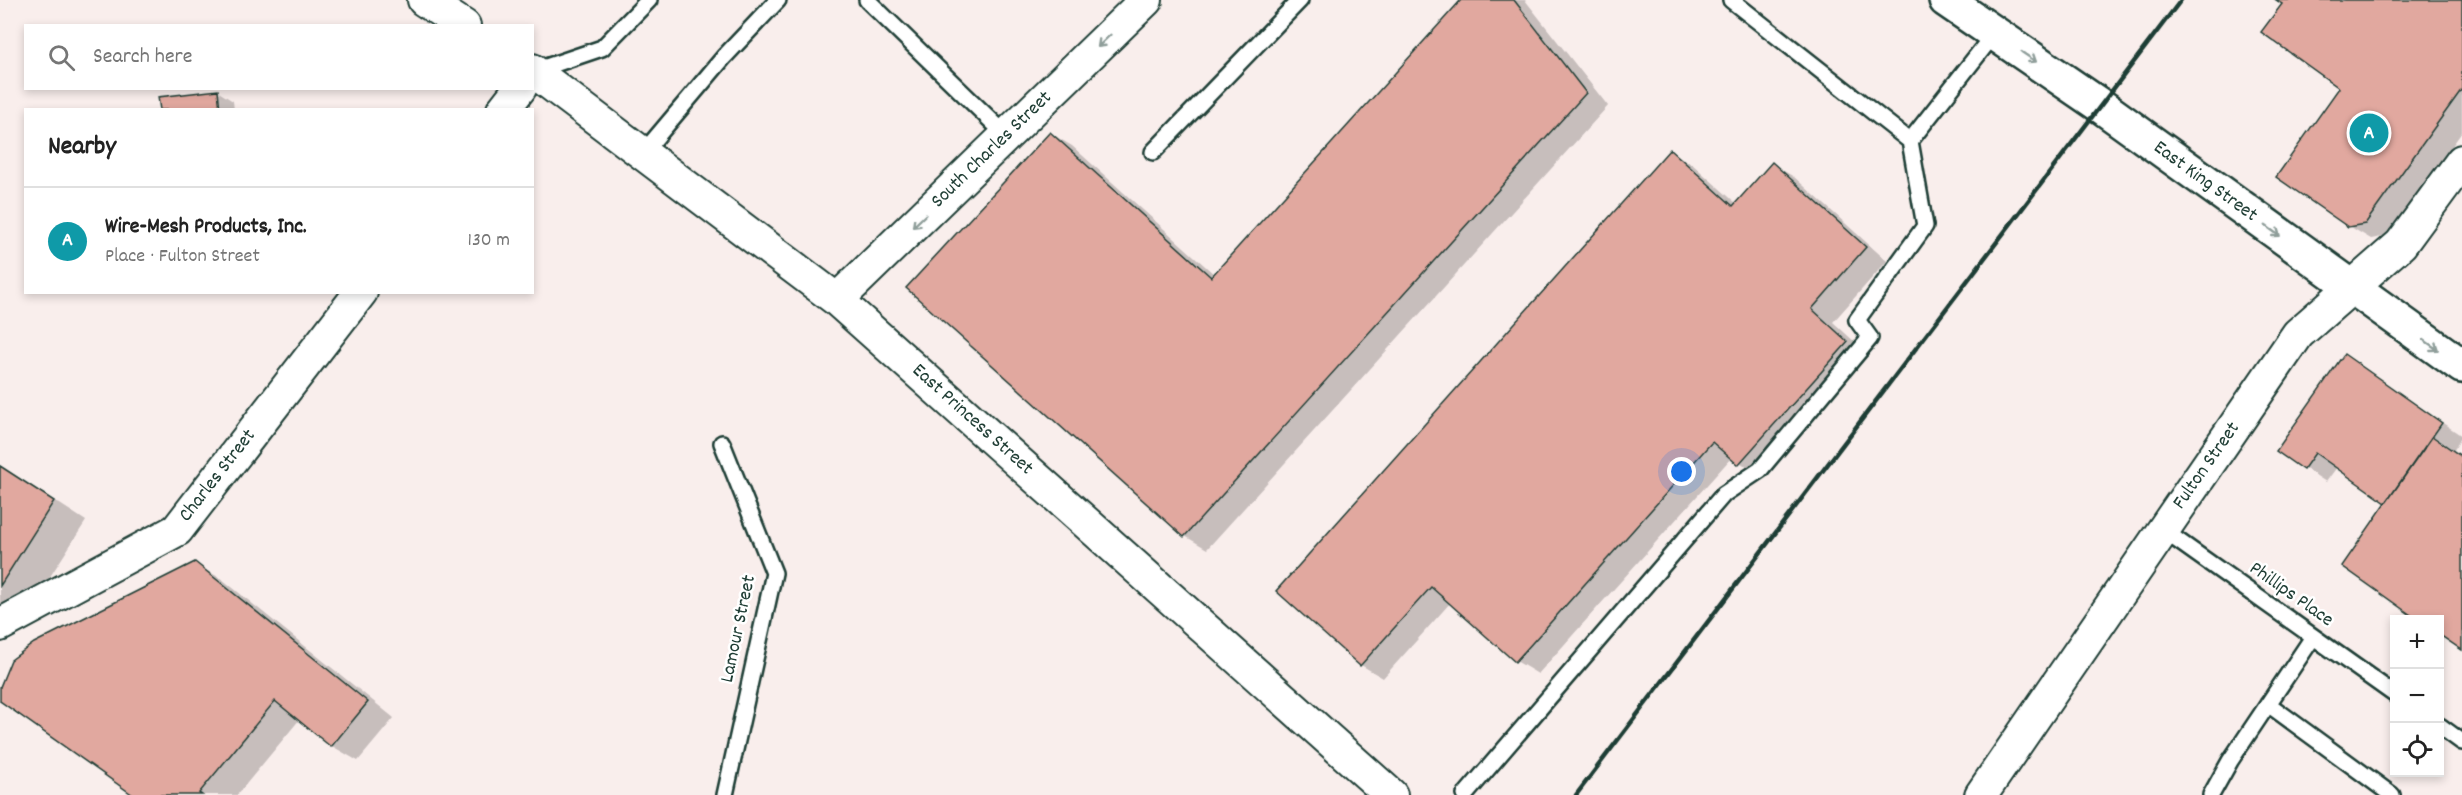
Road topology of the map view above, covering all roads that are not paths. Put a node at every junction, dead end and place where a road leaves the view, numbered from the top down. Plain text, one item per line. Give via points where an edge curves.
1 (424, 0) edge
2 (649, 0) edge
3 (778, 0) edge
4 (867, 0) edge
5 (1146, 0) edge
6 (1300, 0) edge
7 (1731, 0) edge
8 (1946, 0) edge
9 (461, 24) edge
10 (1994, 34) junction
11 (534, 74) edge
12 (534, 78) edge
13 (518, 90) edge
14 (505, 108) edge
15 (1007, 136) junction
16 (1910, 141) junction
17 (1153, 152) dead end
18 (643, 153) junction
19 (2462, 161) edge
20 (2351, 288) junction
21 (359, 294) edge
22 (837, 300) junction
23 (2462, 366) edge
24 (722, 443) dead end
25 (2163, 530) junction
26 (0, 625) edge
27 (2313, 637) junction
28 (2390, 691) edge
29 (2268, 704) junction
30 (2444, 729) edge
31 (2462, 742) edge
32 (725, 795) edge
33 (1391, 795) edge
34 (1465, 795) edge
35 (1982, 795) edge
36 (2211, 795) edge
37 (2392, 795) edge

1 - 9 street
2 - 11 lane via 602,48
3 - 18 lane
4 - 15 lane
5 -> 15 street, South Charles Street
6 - 17 lane
7 - 16 lane
8 - 10 street, East King Street
10 - 16 lane
10 -> 20 street, East King Street via 2101,106
12 - 18 street, East Princess Street
13 - 14 street
15 -> 22 street, South Charles Street
16 - 34 lane via 1925,226 1857,320 1870,338 1760,470 1724,494
18 - 22 street, East Princess Street
19 - 20 street, Fulton Street via 2401,244
20 -> 23 street, East King Street
20 - 25 street, Fulton Street via 2298,334
21 - 26 street, Charles Street via 177,530
22 - 33 street, East Princess Street
24 - 32 lane, Lamour Street via 774,573
25 - 27 lane, Phillips Place
25 - 35 street, Fulton Street
27 - 28 lane, Phillips Place
27 - 29 lane
29 - 36 lane
29 - 37 lane
30 - 31 lane

